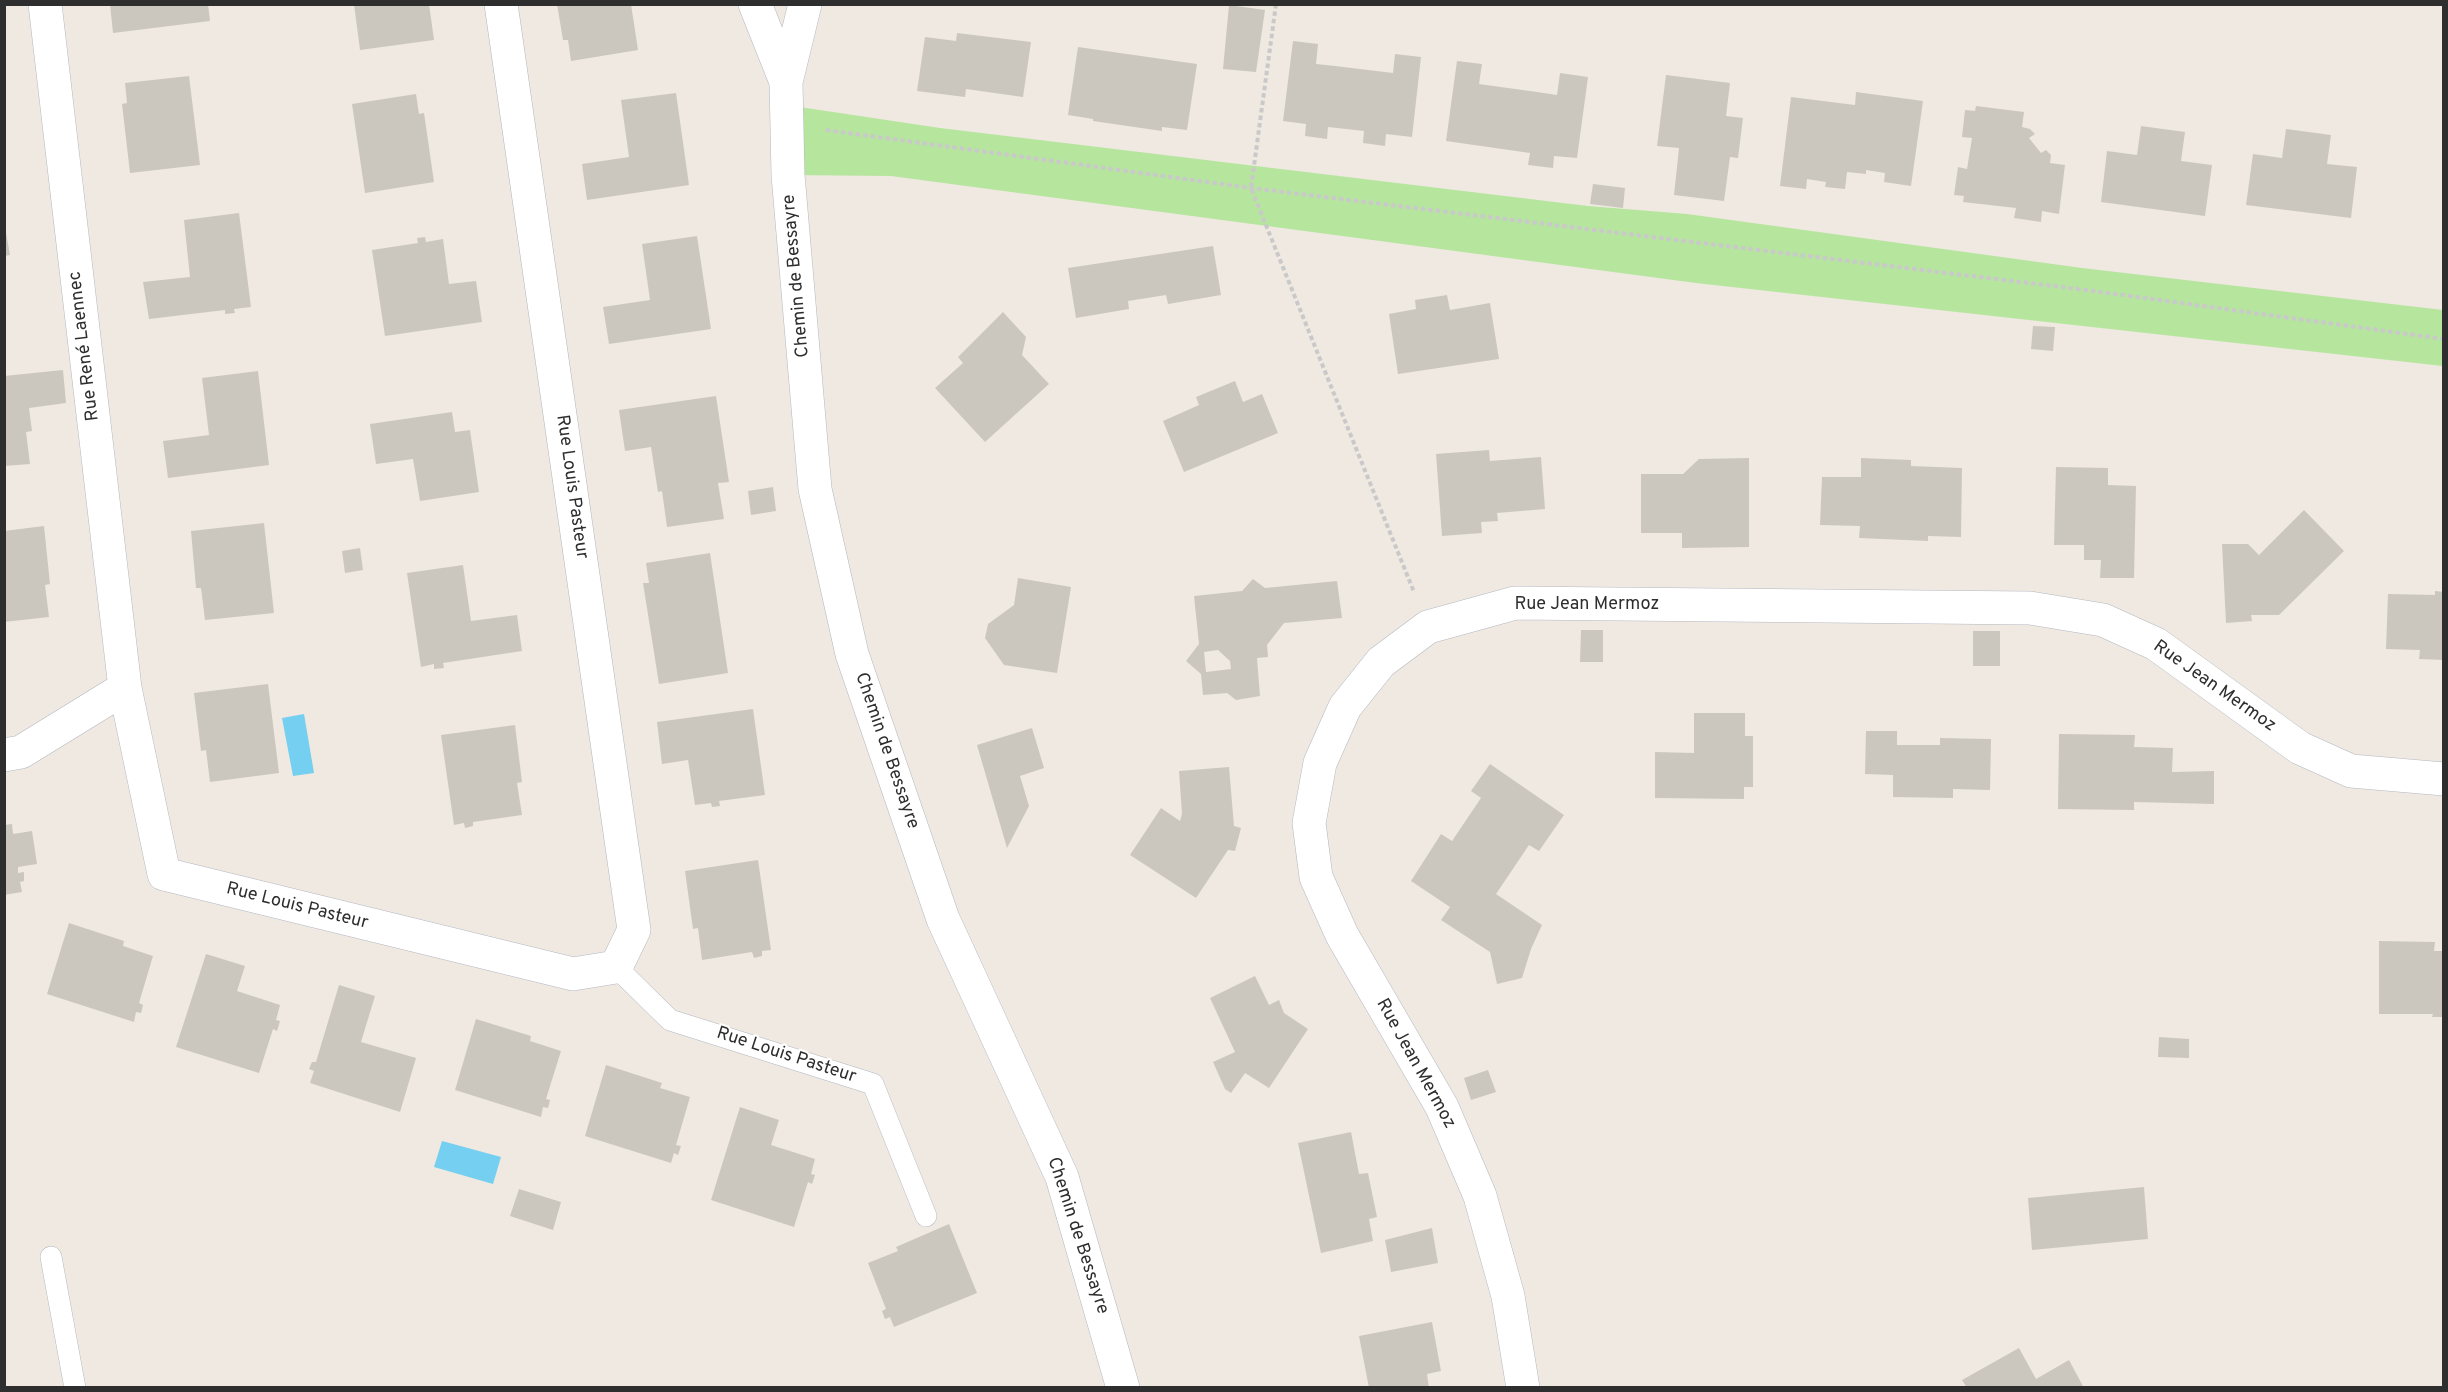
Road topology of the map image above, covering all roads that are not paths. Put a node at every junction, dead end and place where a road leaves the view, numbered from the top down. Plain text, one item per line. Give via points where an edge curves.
1 (45, 4) edge
2 (501, 4) edge
3 (754, 4) edge
4 (805, 4) edge
5 (786, 82) junction
6 (125, 688) junction
7 (4, 755) edge
8 (2444, 779) edge
9 (616, 966) junction
10 (926, 1216) dead end
11 (51, 1257) dead end
12 (75, 1388) edge
13 (1123, 1388) edge
14 (1523, 1388) edge

1 - 6 street, Rue René Laennec
2 - 9 street, Rue Louis Pasteur via 634,930
3 - 5 street, Chemin de Bessayre
4 - 5 street, Chemin de Bessayre
5 - 13 street, Chemin de Bessayre via 786,125 815,489 852,654 943,919 1062,1177
6 - 7 street via 21,752
6 - 9 street, Rue Louis Pasteur via 164,874 573,974
8 - 14 street, Rue Jean Mermoz via 2351,771 2300,747 2156,644 2103,620 2030,608 1515,603 1428,627 1381,662 1345,707 1320,764 1309,823 1316,877 1342,935 1442,1107 1480,1196 1508,1296
9 - 10 lane, Rue Louis Pasteur via 670,1020 873,1084
11 - 12 lane

